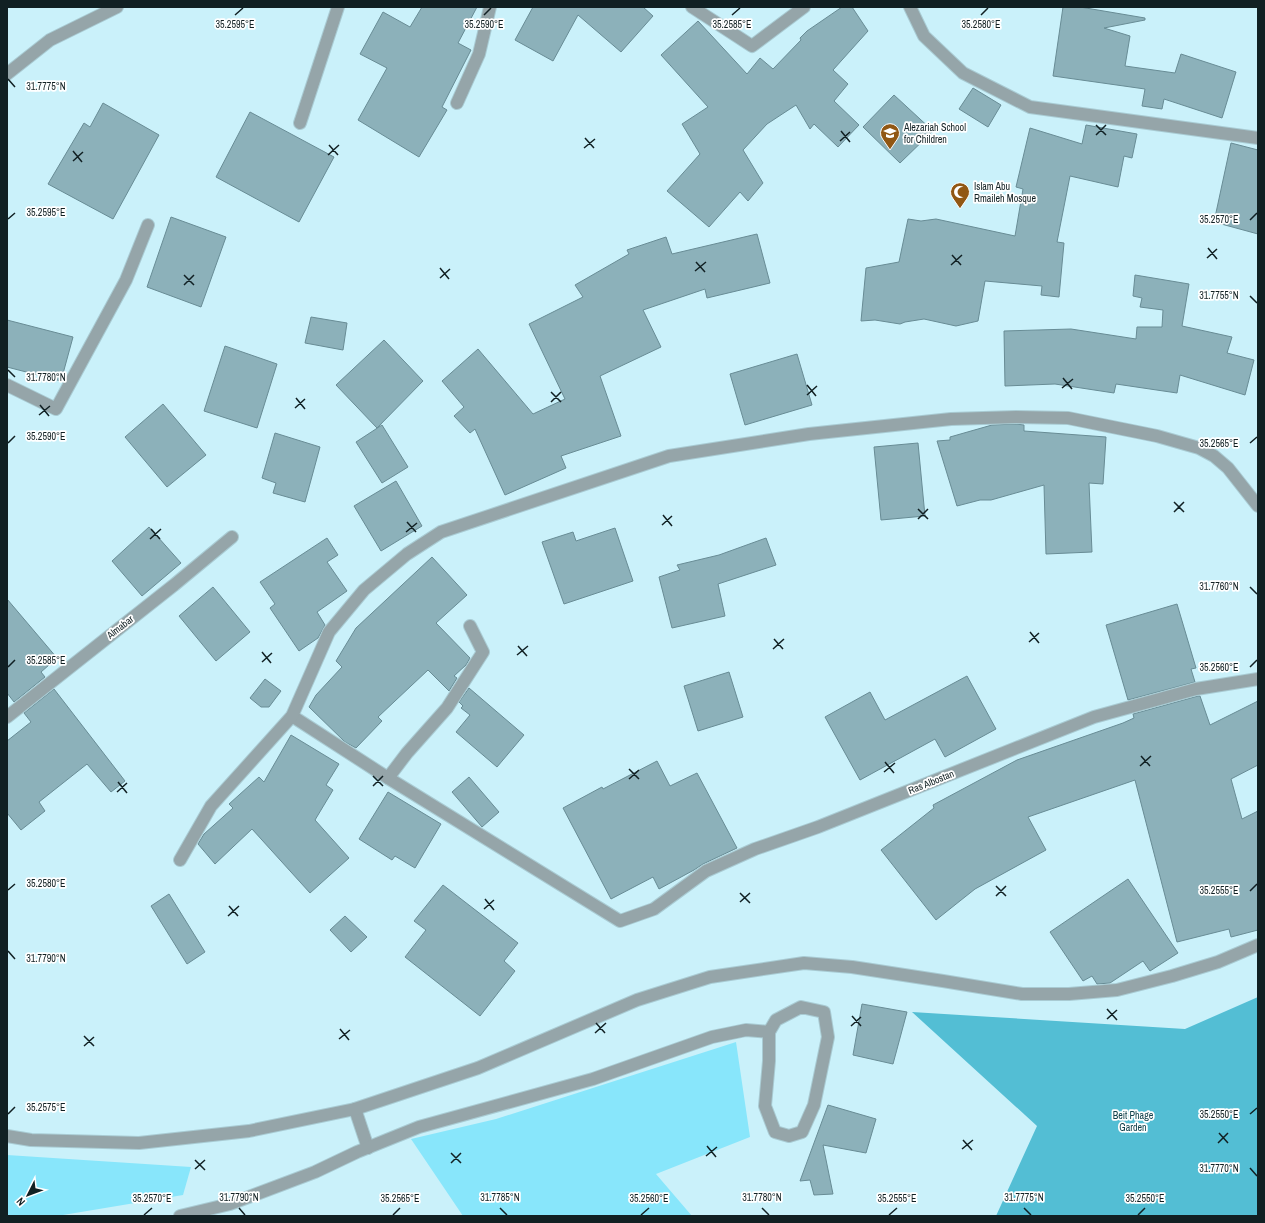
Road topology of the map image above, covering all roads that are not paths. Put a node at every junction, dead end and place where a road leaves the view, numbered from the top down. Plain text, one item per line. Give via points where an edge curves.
1 (117, 7) edge
2 (338, 7) edge
3 (490, 7) edge
4 (692, 7) edge
5 (804, 7) edge
6 (910, 7) edge
7 (7, 74) edge
8 (457, 103) dead end
9 (300, 123) dead end
10 (1258, 138) edge
11 (148, 225) dead end
12 (7, 385) edge
13 (1258, 506) edge
14 (232, 537) dead end
15 (470, 626) dead end
16 (1258, 679) edge
17 (292, 716) junction
18 (7, 717) edge
19 (388, 778) junction
20 (180, 860) dead end
21 (1258, 945) edge
22 (769, 1032) junction
23 (355, 1109) junction
24 (7, 1136) edge
25 (368, 1148) junction
26 (180, 1216) edge

1 - 7 street via 50,40
2 - 9 street
3 - 8 street via 479,54
4 - 5 street via 752,46
6 - 10 street via 924,36 963,73 1030,107
11 - 12 street via 126,280 56,409
13 - 17 street via 1228,468 1199,448 1157,436 1068,418 951,419 809,434 668,456 441,532 407,554 364,590 329,632
14 - 18 street, Almabar
15 - 19 street via 483,652 447,708
16 - 19 street, Ras Albostan via 1196,689 1094,718 818,827 754,849 706,871 654,909 620,921
17 - 19 street
17 - 20 street via 211,806
21 - 23 street via 1218,962 1166,978 1117,990 1069,994 1022,994 804,963 710,977 637,1000 478,1068
22 - 22 street via 765,1106 775,1132 790,1136 802,1132 814,1105 828,1037 824,1012 800,1007 776,1020
22 - 25 street via 746,1030 712,1037 594,1079 419,1127
23 - 24 street via 249,1131 139,1143 31,1140
23 - 25 street
25 - 26 street via 315,1172 230,1204

